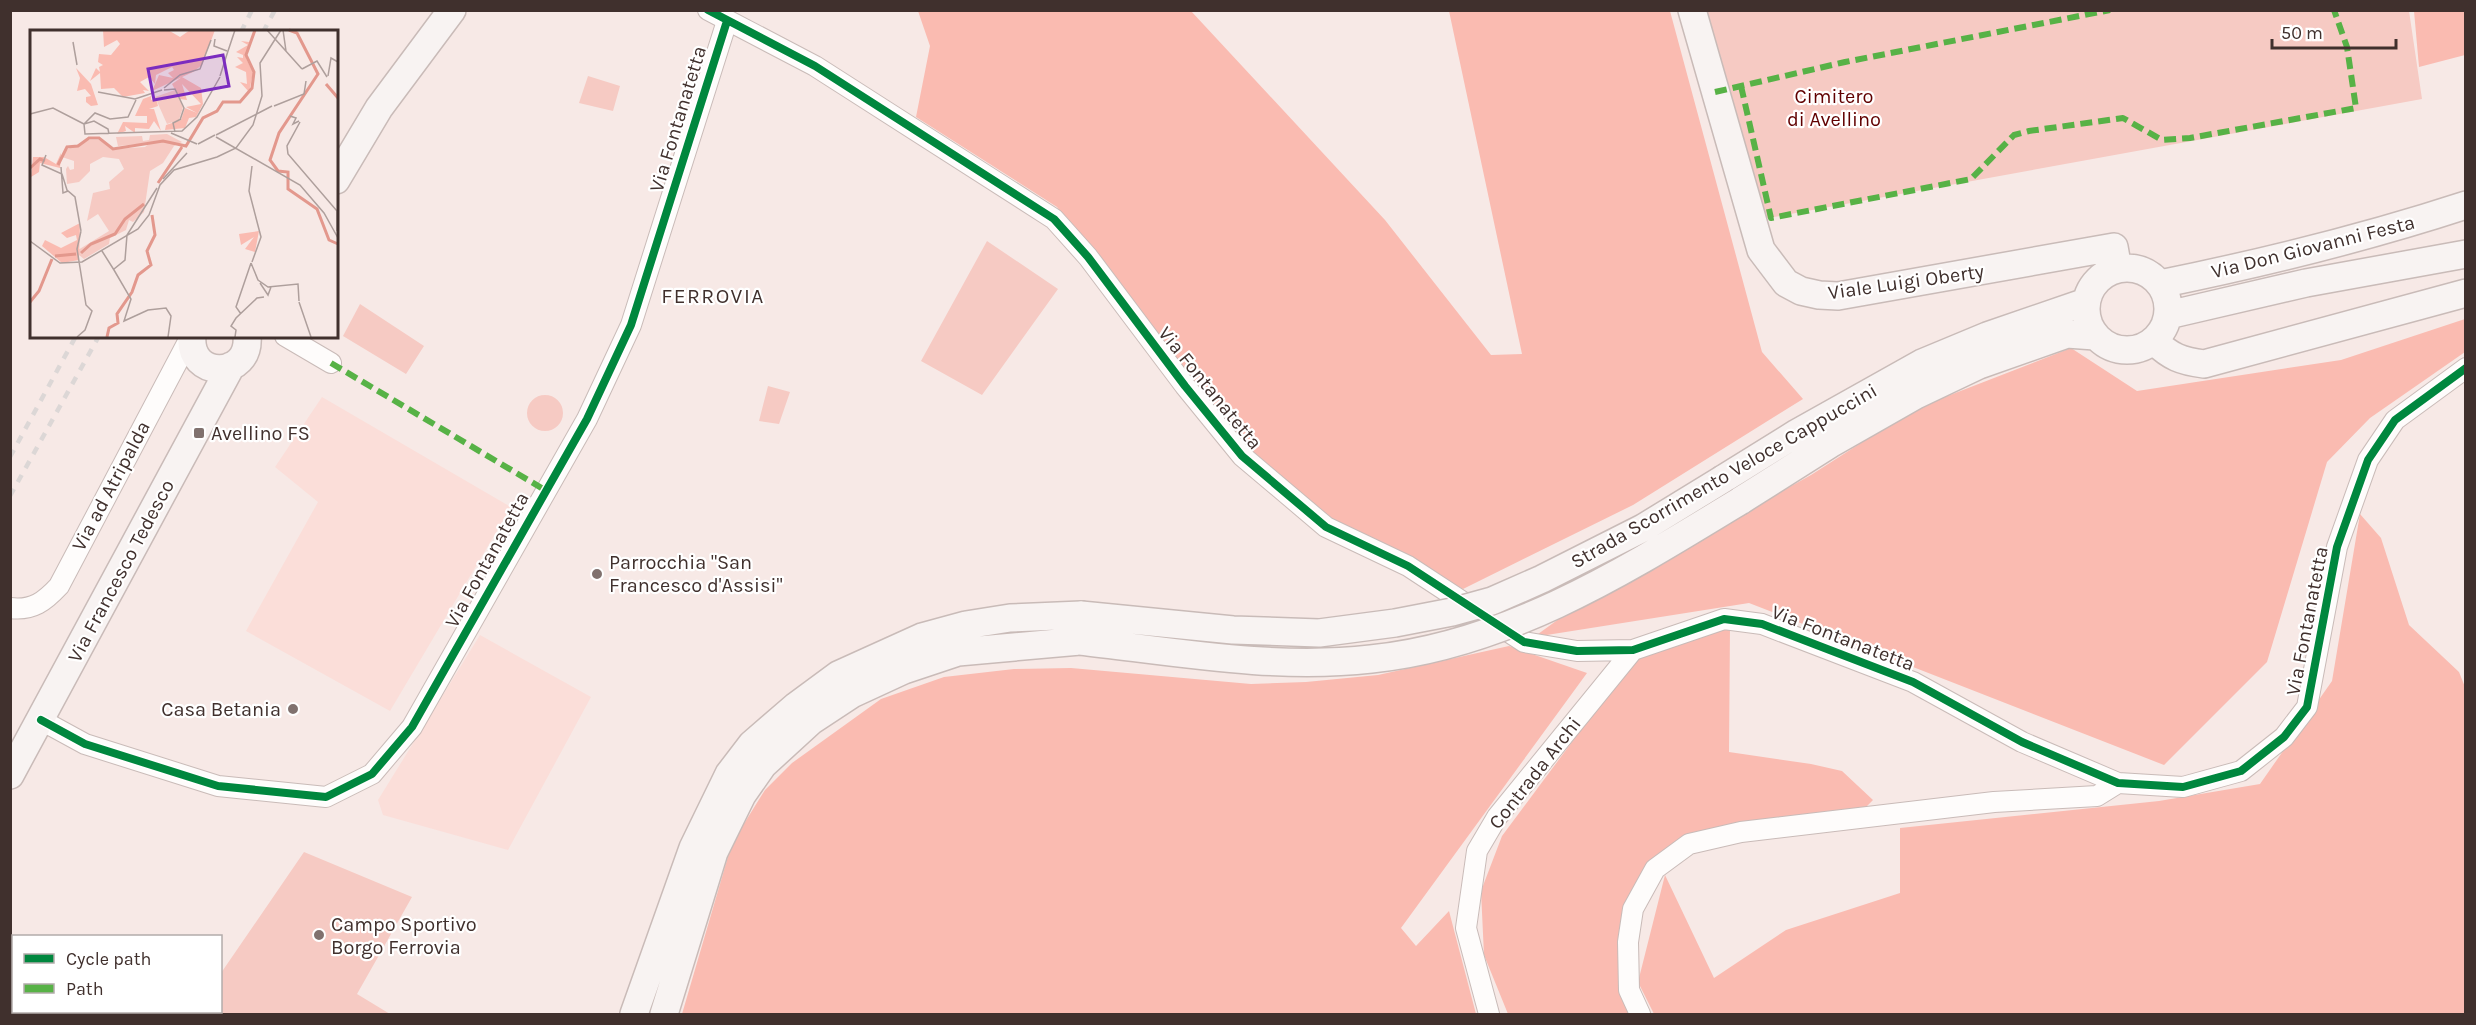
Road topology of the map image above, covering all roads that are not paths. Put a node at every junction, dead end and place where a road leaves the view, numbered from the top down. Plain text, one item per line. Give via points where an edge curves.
1 (452, 10) edge
2 (708, 10) edge
3 (1692, 10) edge
4 (727, 21) junction
5 (338, 177) edge
6 (2466, 206) edge
7 (2466, 254) edge
8 (2118, 269) junction
9 (2160, 284) junction
10 (2466, 293) edge
11 (2086, 302) junction
12 (2168, 315) junction
13 (2095, 336) junction
14 (248, 338) edge
15 (288, 338) edge
16 (2154, 341) junction
17 (205, 354) edge
18 (331, 363) dead end
19 (2466, 368) edge
20 (10, 608) edge
21 (1081, 628) junction
22 (1633, 650) junction
23 (41, 720) junction
24 (10, 775) edge
25 (2118, 783) junction
26 (634, 1014) edge
27 (664, 1014) edge
28 (1489, 1014) edge
29 (1640, 1014) edge

1 - 5 main road via 379,108
2 - 4 street, Via Fontanatetta
3 - 8 main road, Viale Luigi Oberty via 1761,250 1786,283 1801,291 1838,296 2114,247
4 - 22 street, Via Fontanatetta via 814,66 1054,219 1088,257 1242,456 1326,527 1408,566 1524,642 1577,651
4 - 23 street, Via Fontanatetta via 631,326 594,403 412,727 372,774 326,797 218,786 85,744
6 - 9 main road, Via Don Giovanni Festa via 2383,232
7 - 12 main road, Via Don Giovanni Festa via 2306,283
8 - 9 main road via 2141,271
8 - 11 main road via 2097,281
9 - 12 main road
10 - 16 main road via 2204,364 2169,355
11 - 13 main road via 2086,314
11 - 21 main road, Strada Scorrimento Veloce Cappuccini, bridge via 1922,363 1797,433 1643,528 1492,602 1395,623 1319,633
12 - 16 main road
13 - 16 main road via 2117,350 2143,347
13 - 21 main road, Strada Scorrimento Veloce Cappuccini, bridge via 2067,334 1979,365 1830,444 1618,573 1544,612 1488,633 1372,659 1312,662 1256,659
14 - 17 main road via 244,355
15 - 18 street
17 - 20 street, Via ad Atripalda via 169,376 59,586 44,602 29,608
17 - 23 main road, Via Francesco Tedesco via 212,400
19 - 25 street, Via Fontanatetta via 2395,420 2368,460 2337,547 2307,707 2284,737 2241,771 2183,787
21 - 26 main road, Strada Scorrimento Veloce Cappuccini via 1010,618 922,637 838,675 796,706 752,744 729,774 693,848
21 - 27 main road, Strada Scorrimento Veloce Cappuccini via 958,652 904,670 852,694 811,722 763,765 742,795 714,852
22 - 25 street, Via Fontanatetta via 1724,619 1762,624 1913,682 2022,742
22 - 28 street, Contrada Archi via 1497,817 1478,851 1466,928
23 - 24 main road, Via Francesco Tedesco
25 - 29 street via 2097,796 1994,802 1741,832 1689,844 1655,869 1633,909 1628,942 1629,990

